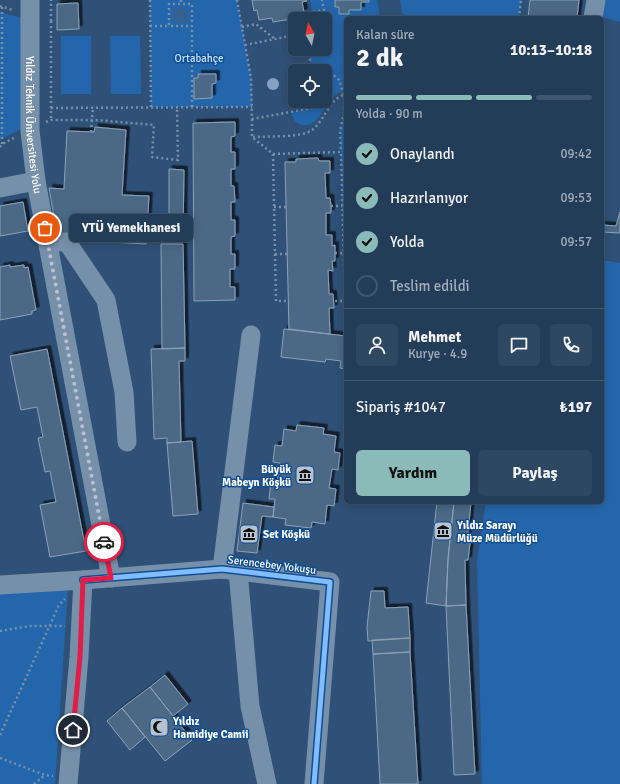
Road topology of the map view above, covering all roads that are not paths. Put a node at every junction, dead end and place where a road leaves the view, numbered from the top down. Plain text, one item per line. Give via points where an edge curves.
1 (30, 0) edge
2 (596, 0) edge
3 (593, 16) edge
4 (36, 182) junction
5 (0, 188) edge
6 (48, 244) junction
7 (251, 335) dead end
8 (127, 442) dead end
9 (230, 570) junction
10 (111, 578) junction
11 (83, 580) junction
12 (0, 585) edge
13 (62, 780) edge
14 (267, 784) edge
15 (314, 784) edge

1 - 4 street, Yıldız Teknik Üniversitesi Yolu via 30,130
2 - 3 street
4 - 5 street
4 - 6 street, Yıldız Teknik Üniversitesi Yolu
6 - 8 street via 67,242 106,300 124,392
6 - 10 street, Yıldız Teknik Üniversitesi Yolu
7 - 9 street
9 - 10 street, Serencebey Yokuşu
9 - 14 street via 250,706
9 - 15 street, Serencebey Yokuşu via 330,582
10 - 11 street, Serencebey Yokuşu
11 - 12 street, Serencebey Yokuşu
11 - 13 street via 80,657

